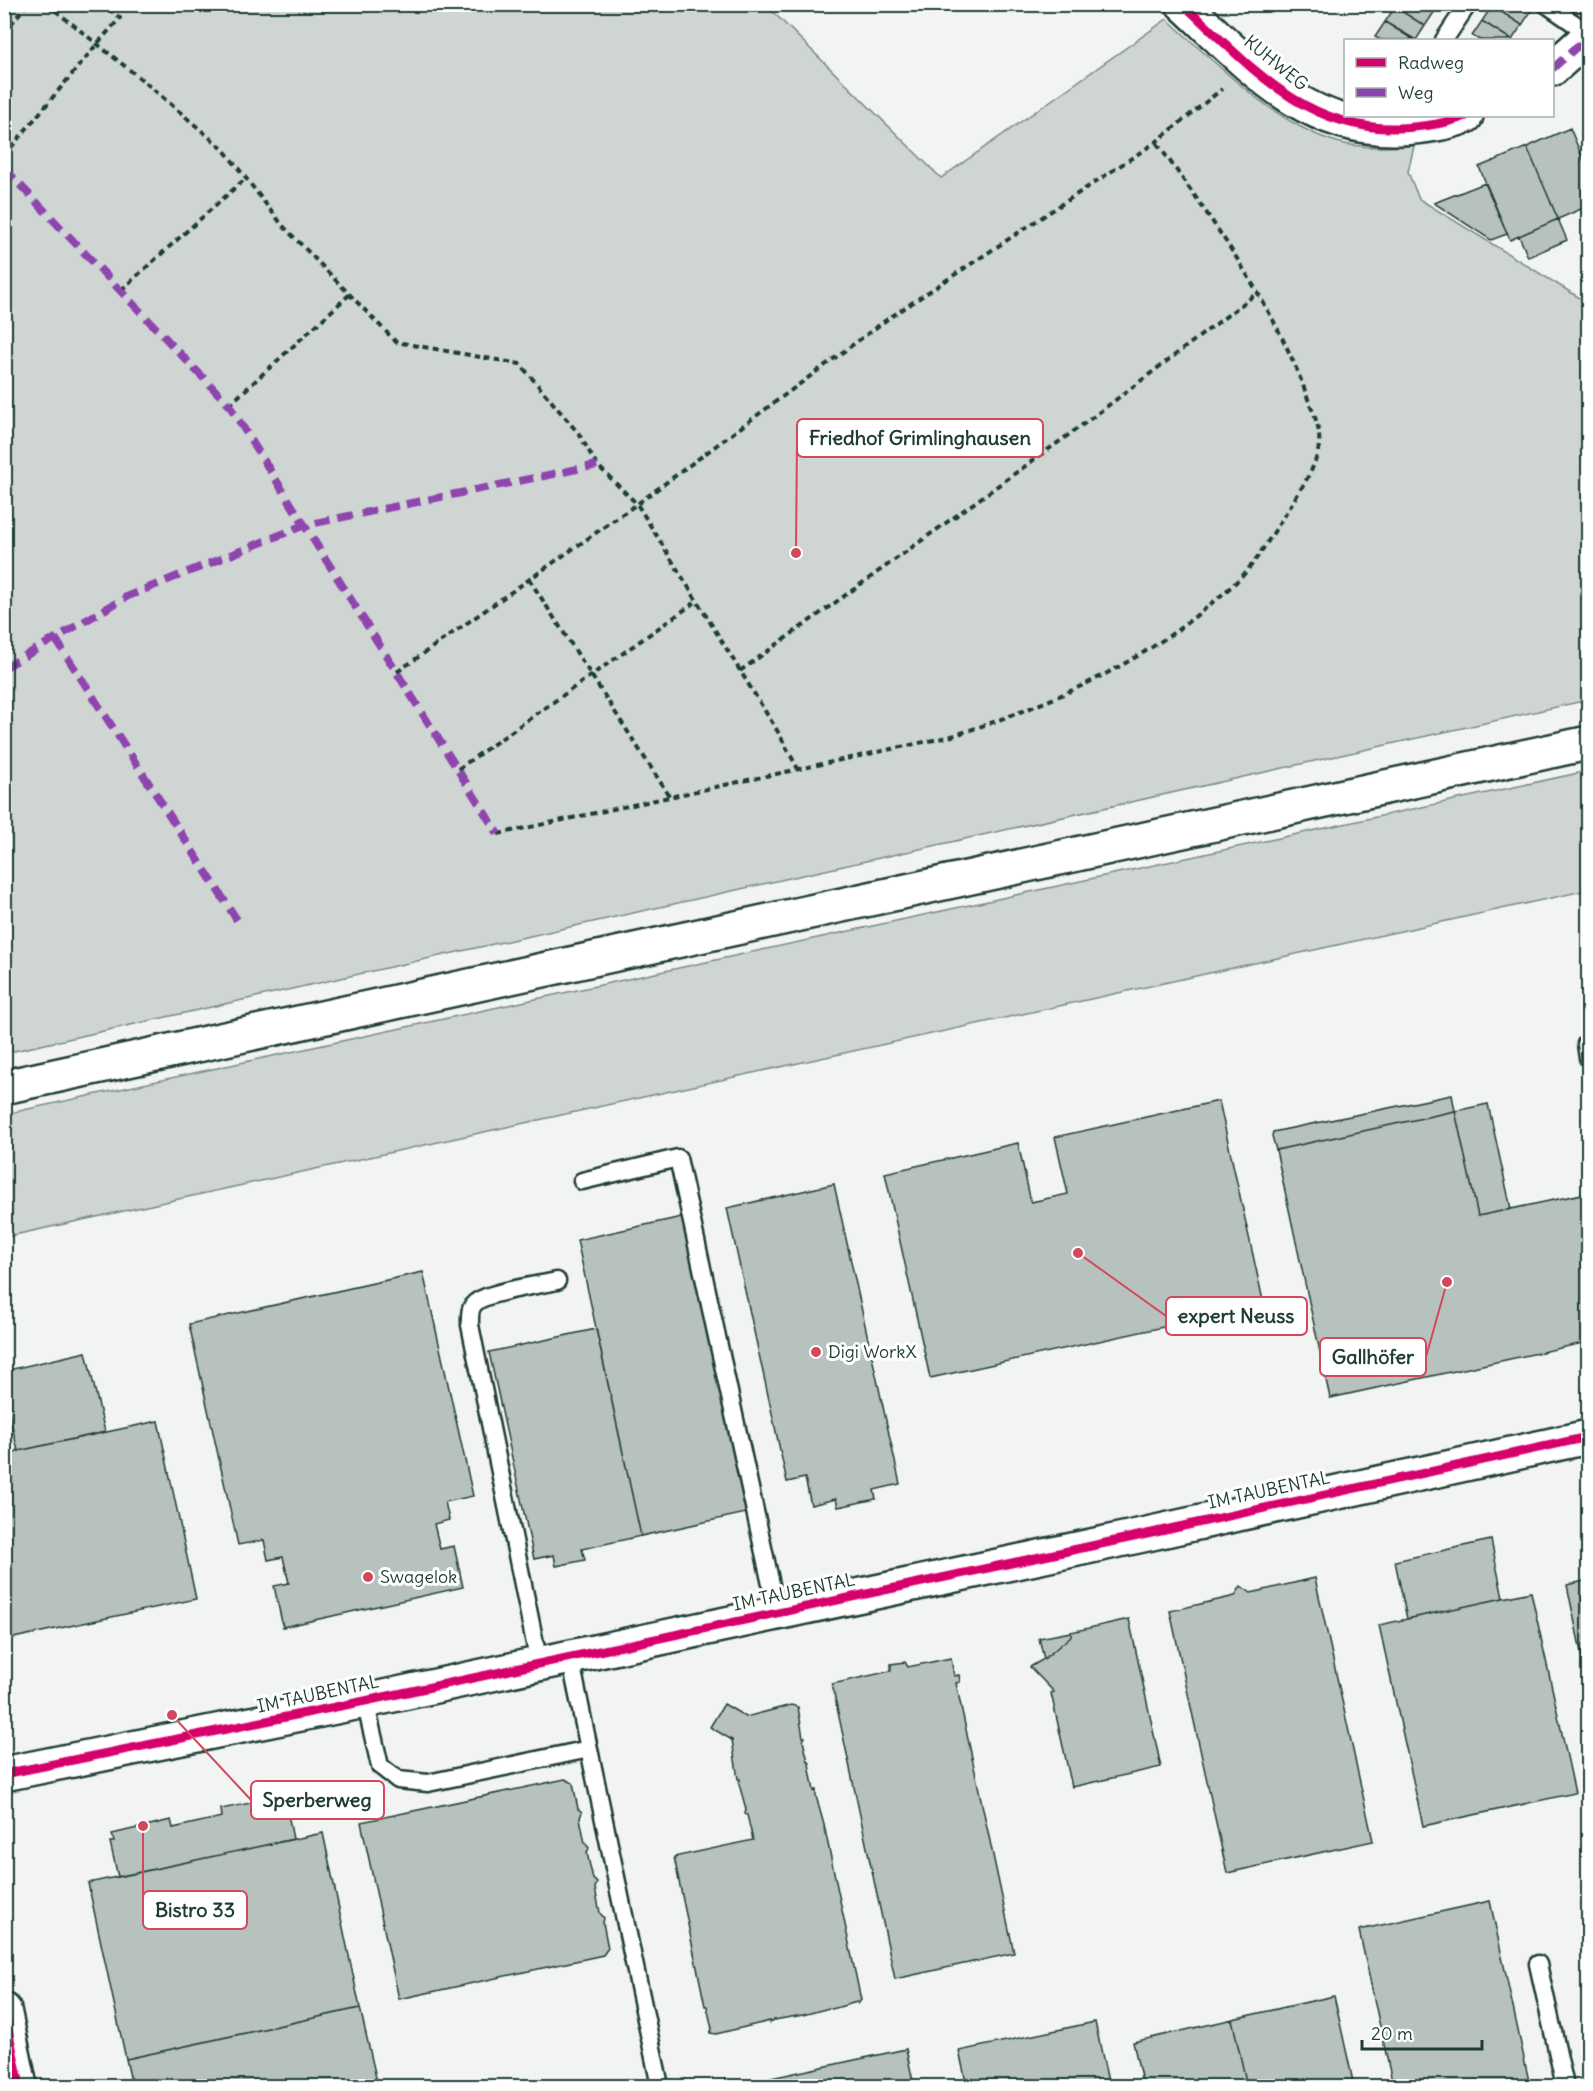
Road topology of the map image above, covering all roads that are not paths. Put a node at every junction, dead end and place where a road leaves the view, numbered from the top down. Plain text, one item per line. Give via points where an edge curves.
1 (1183, 4) edge
2 (1468, 4) edge
3 (1546, 4) edge
4 (1588, 35) edge
5 (1445, 39) edge
6 (1554, 67) edge
7 (1463, 117) edge
8 (1389, 122) edge
9 (1588, 743) edge
10 (4, 1087) edge
11 (582, 1181) dead end
12 (557, 1281) dead end
13 (1588, 1437) edge
14 (777, 1612) junction
15 (555, 1660) junction
16 (365, 1701) junction
17 (589, 1749) junction
18 (4, 1774) edge
19 (1538, 1964) dead end
20 (4, 2010) edge
21 (13, 2072) edge
22 (660, 2086) edge
23 (1565, 2086) edge

1 - 8 street, KUHWEG via 1299,104 1341,122
2 - 5 lane
3 - 4 lane
4 - 6 street
7 - 8 street, KUHWEG via 1413,128
9 - 10 street
11 - 14 lane via 678,1158
12 - 15 lane via 484,1297 470,1313
13 - 14 street, IM TAUBENTAL
14 - 15 street, IM TAUBENTAL
15 - 16 street, IM TAUBENTAL
15 - 17 lane
16 - 17 lane via 380,1766 398,1780 429,1783
16 - 18 street, IM TAUBENTAL
17 - 22 lane
19 - 23 lane
20 - 21 street

